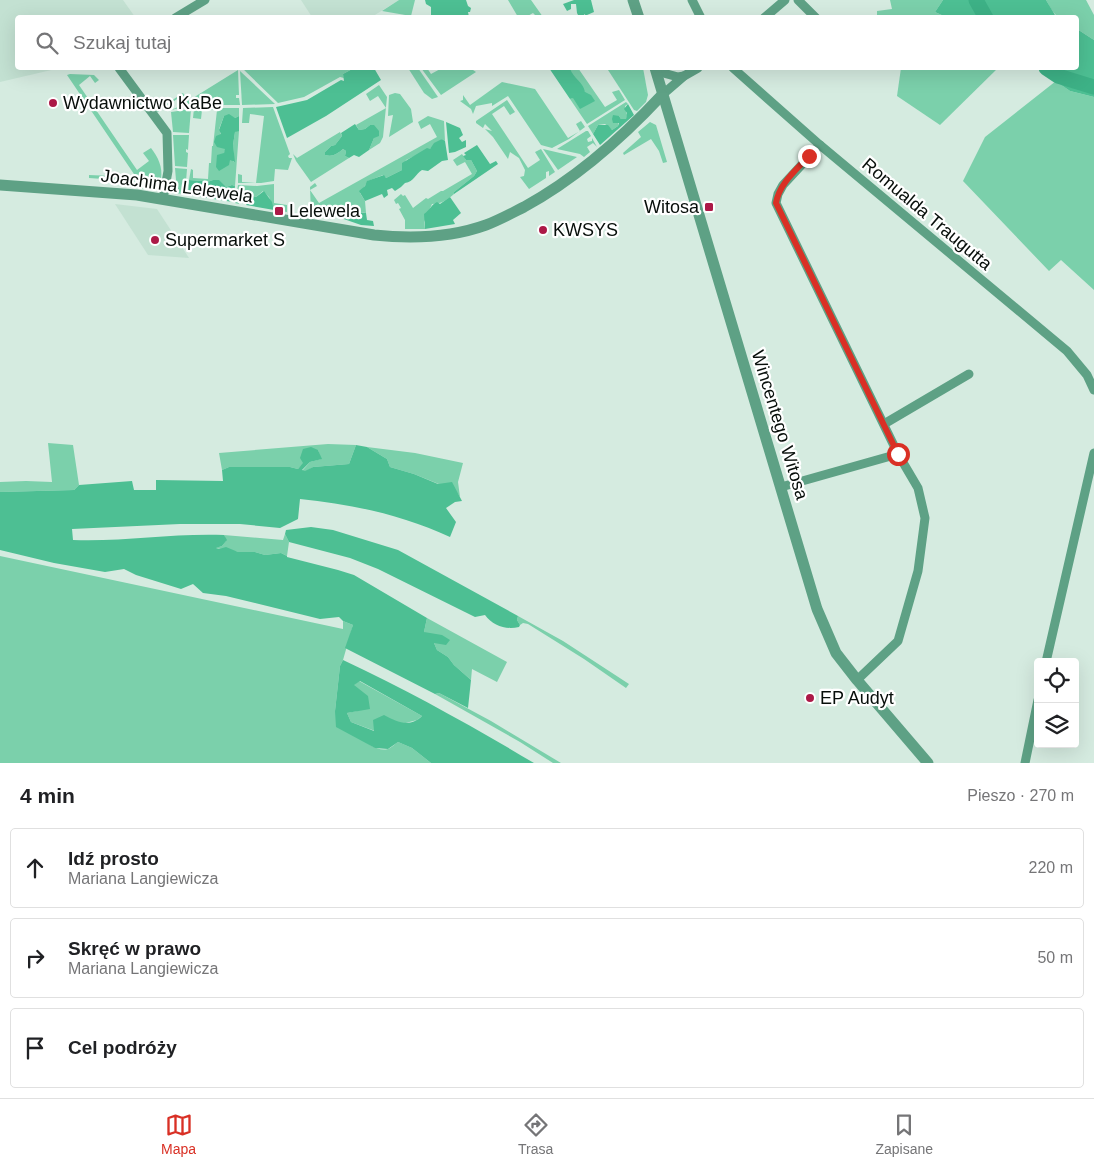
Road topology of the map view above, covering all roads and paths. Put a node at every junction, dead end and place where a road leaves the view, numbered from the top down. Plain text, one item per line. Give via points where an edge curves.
1 (205, 0) edge
2 (633, 0) edge
3 (692, 0) edge
4 (785, 0) edge
5 (798, 0) edge
6 (180, 15) edge
7 (638, 15) edge
8 (700, 15) edge
9 (768, 15) edge
10 (813, 15) edge
11 (120, 70) edge
12 (656, 70) edge
13 (659, 70) edge
14 (694, 70) edge
15 (736, 70) edge
16 (684, 76) junction
17 (662, 95) junction
18 (820, 145) junction
19 (0, 185) edge
20 (163, 199) junction
21 (969, 374) dead end
22 (1094, 390) edge
23 (884, 424) junction
24 (1094, 453) edge
25 (898, 454) junction
26 (781, 487) junction
27 (1047, 658) edge
28 (857, 680) junction
29 (1037, 703) edge
30 (928, 763) edge
31 (1025, 763) edge

1 - 6 street
2 - 7 street
3 - 8 street
4 - 9 street
5 - 10 street
11 - 20 street via 167,133 168,171
12 - 17 street, Wincentego Witosa
13 - 16 street
14 - 16 street
15 - 18 street, Romualda Traugutta
16 - 17 street
17 - 20 street, Joachima Lelewela via 623,136 559,186 487,225 459,232 421,238 382,236
17 - 26 street, Wincentego Witosa
18 - 22 street, Romualda Traugutta via 1067,351 1087,375
18 - 23 street via 783,185 776,203
19 - 20 street, Joachima Lelewela
21 - 23 street
23 - 25 street
24 - 27 street
25 - 26 street
25 - 28 street via 918,488 925,518 918,571 898,641
26 - 28 street, Wincentego Witosa via 827,635
28 - 30 street, Wincentego Witosa
29 - 31 street

